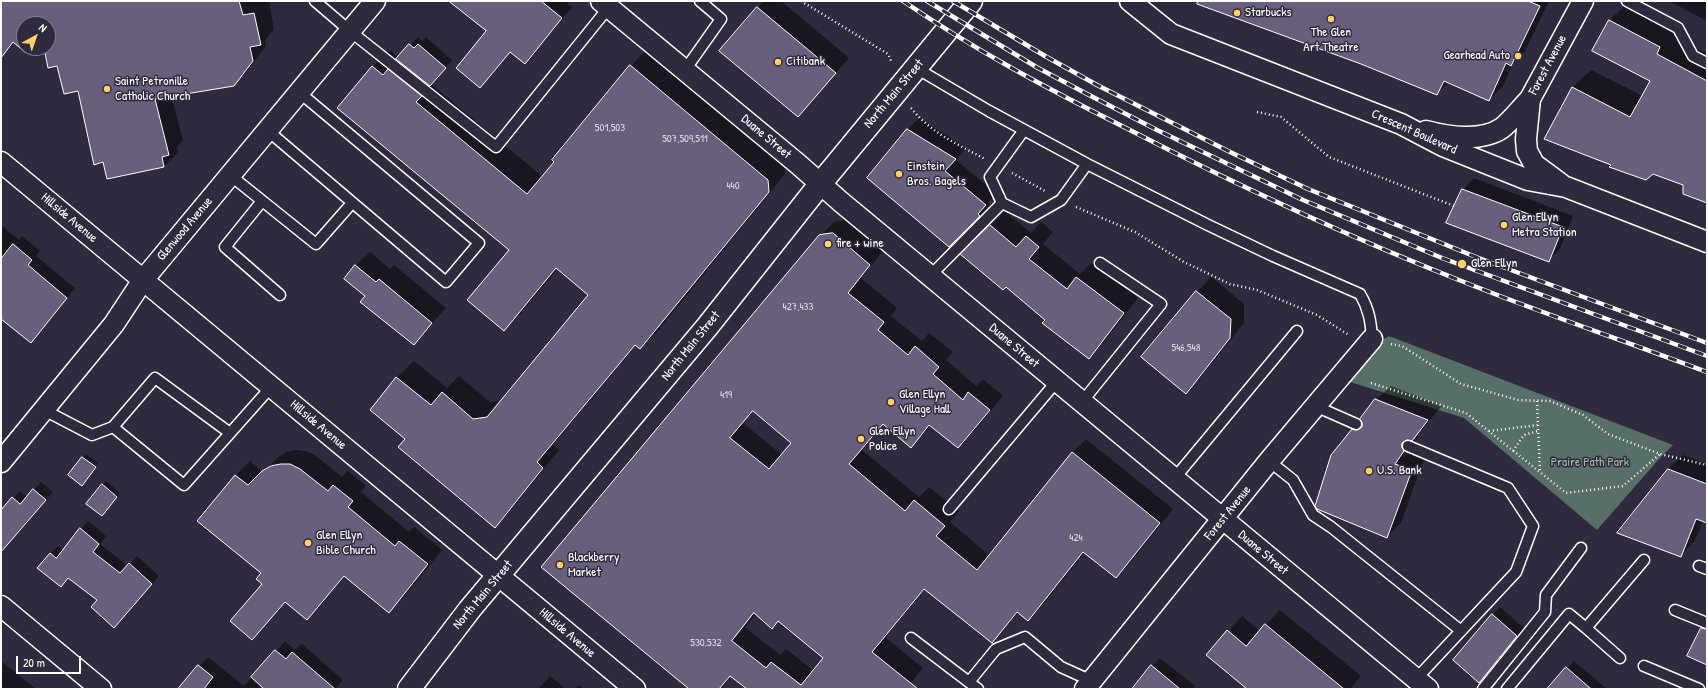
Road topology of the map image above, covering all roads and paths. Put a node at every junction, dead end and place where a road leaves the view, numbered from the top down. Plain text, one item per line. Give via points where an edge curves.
1 (315, 1) edge
2 (375, 1) edge
3 (700, 1) edge
4 (801, 1) edge
5 (971, 1) edge
6 (1130, 1) edge
7 (1583, 1) edge
8 (1627, 1) edge
9 (605, 4) edge
10 (350, 31) junction
11 (888, 54) dead end
12 (1707, 63) edge
13 (916, 68) junction
14 (685, 70) junction
15 (299, 92) junction
16 (1530, 99) junction
17 (908, 104) dead end
18 (1257, 112) dead end
19 (1401, 124) junction
20 (267, 130) junction
21 (1024, 130) junction
22 (1, 162) edge
23 (1087, 164) junction
24 (999, 166) junction
25 (230, 175) junction
26 (821, 183) junction
27 (1566, 187) junction
28 (262, 200) junction
29 (1061, 200) junction
30 (352, 203) junction
31 (1002, 203) junction
32 (1454, 206) dead end
33 (1707, 242) edge
34 (1100, 263) dead end
35 (930, 276) junction
36 (143, 280) junction
37 (280, 295) dead end
38 (1297, 330) dead end
39 (1372, 339) junction
40 (1056, 381) junction
41 (1371, 383) dead end
42 (272, 387) junction
43 (1537, 401) junction
44 (1082, 402) junction
45 (1314, 406) junction
46 (44, 410) junction
47 (1356, 424) dead end
48 (1538, 425) junction
49 (113, 427) junction
50 (1488, 431) junction
51 (1538, 431) junction
52 (230, 433) junction
53 (1408, 446) dead end
54 (1513, 451) junction
55 (1660, 454) junction
56 (1269, 461) junction
57 (1, 462) edge
58 (1707, 465) edge
59 (1540, 473) junction
60 (1174, 479) junction
61 (949, 509) dead end
62 (1222, 519) junction
63 (1581, 548) dead end
64 (1644, 560) dead end
65 (499, 576) junction
66 (1, 606) edge
67 (1675, 610) dead end
68 (1707, 623) edge
69 (1586, 628) junction
70 (1460, 630) junction
71 (911, 638) dead end
72 (1620, 658) dead end
73 (1644, 666) dead end
74 (969, 682) junction
75 (1422, 684) edge
76 (1089, 685) edge
77 (100, 689) edge
78 (408, 689) edge
79 (635, 689) edge
80 (978, 689) edge
81 (1483, 689) edge
82 (1507, 689) edge
83 (1699, 689) edge

1 - 10 lane
2 - 10 street, Glenwood Avenue
3 - 14 lane via 721,19
4 - 11 path
5 - 13 street, North Main Street
6 - 19 street, Crescent Boulevard via 1171,34
7 - 16 street, Forest Avenue
8 - 12 lane via 1678,28 1693,56
9 - 10 lane via 496,146
9 - 14 street, Duane Street
10 - 15 street, Glenwood Avenue
13 - 21 lane
13 - 26 street, North Main Street
14 - 26 street, Duane Street
15 - 20 street, Glenwood Avenue
15 - 30 lane via 479,243 446,282
16 - 19 street via 1501,128 1484,135 1435,133
16 - 27 street, Forest Avenue via 1527,151 1534,164
17 - 24 path via 923,123 939,135
18 - 32 path via 1281,117 1329,157
19 - 27 street, Crescent Boulevard via 1443,146 1528,180
20 - 25 street, Glenwood Avenue
20 - 30 lane
21 - 23 lane
21 - 24 lane
22 - 36 street, Hillside Avenue
23 - 29 lane
23 - 39 lane via 1227,234 1360,294 1366,303 1370,318
24 - 29 path
24 - 31 lane via 990,177
25 - 28 lane
25 - 36 street, Glenwood Avenue
26 - 35 street, Duane Street
26 - 65 street, North Main Street via 707,327
27 - 33 street, Crescent Boulevard
28 - 30 lane via 316,244
28 - 37 lane via 225,247
29 - 31 lane via 1031,217
29 - 39 path via 1135,232 1184,262 1230,284 1257,290 1318,315 1349,335
31 - 35 lane
34 - 44 lane via 1161,304
35 - 40 street, Duane Street
36 - 42 street, Hillside Avenue
36 - 46 street, Glenwood Avenue via 114,324
38 - 60 lane
39 - 43 path via 1402,346 1461,384 1518,400
39 - 45 street, Forest Avenue
40 - 44 street, Duane Street
40 - 61 lane
41 - 50 path via 1466,413
42 - 52 lane
42 - 65 street, Hillside Avenue
43 - 48 path
43 - 55 path via 1550,401 1583,416 1608,434
44 - 60 street, Duane Street
45 - 47 lane
45 - 56 street, Forest Avenue
46 - 49 lane via 92,435
46 - 57 street, Glenwood Avenue
48 - 50 path
48 - 51 path
49 - 52 lane via 155,378
49 - 52 lane via 184,485
50 - 54 path
51 - 54 path via 1524,435
51 - 59 path
53 - 70 lane via 1508,488 1533,526 1516,572
54 - 59 path
55 - 58 path
55 - 59 path via 1623,486 1566,493
56 - 62 street, Forest Avenue
56 - 70 lane via 1293,480 1313,515
60 - 62 street, Duane Street
62 - 75 street, Duane Street
62 - 76 street, Forest Avenue
63 - 81 lane via 1546,595 1545,612
64 - 69 lane
65 - 78 street, North Main Street
65 - 79 street, Hillside Avenue
66 - 77 street
67 - 68 lane
69 - 72 lane
69 - 82 lane via 1569,614
70 - 75 lane
71 - 74 lane
73 - 83 lane
74 - 76 lane via 996,649 1025,637 1060,667
74 - 80 lane

